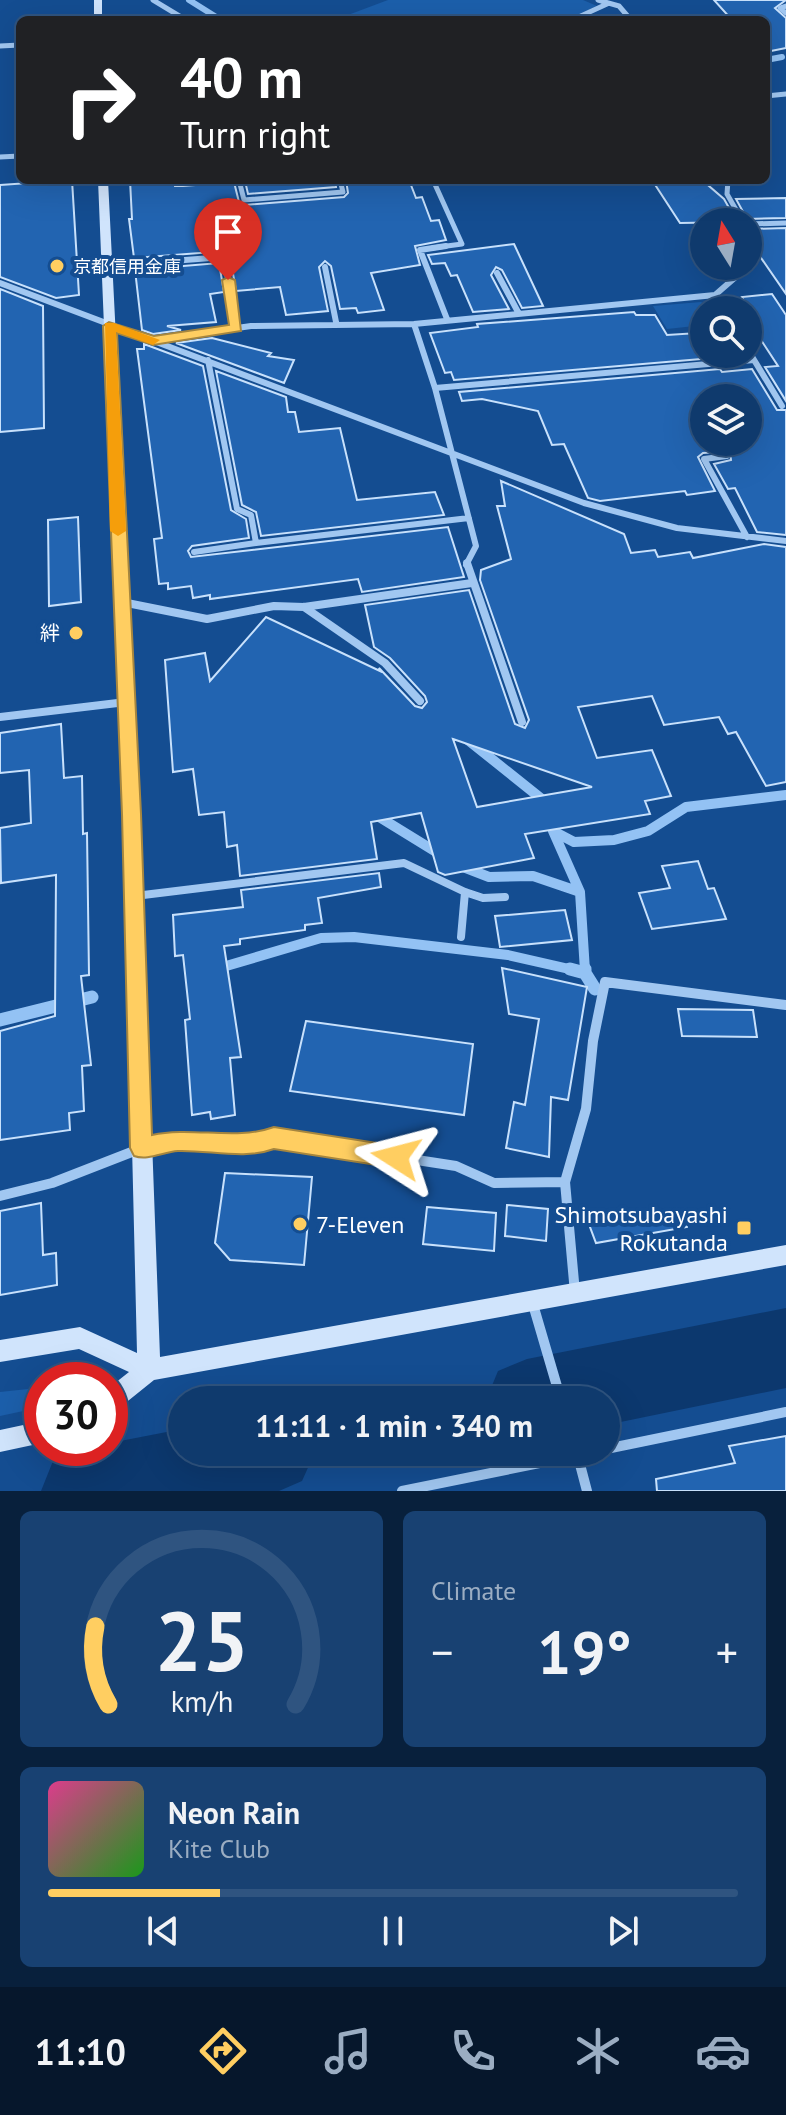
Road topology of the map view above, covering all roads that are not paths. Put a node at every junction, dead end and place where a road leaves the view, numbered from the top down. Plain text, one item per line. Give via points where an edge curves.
1 (153, 0) edge
2 (598, 0) edge
3 (607, 4) junction
4 (786, 6) edge
5 (786, 13) edge
6 (179, 16) edge
7 (581, 16) edge
8 (628, 16) edge
9 (103, 184) edge
10 (240, 184) edge
11 (341, 184) edge
12 (435, 184) edge
13 (728, 184) edge
14 (736, 208) edge
15 (762, 223) edge
16 (786, 223) edge
17 (107, 266) junction
18 (325, 267) dead end
19 (497, 273) dead end
20 (732, 280) edge
21 (0, 283) edge
22 (715, 295) joint
23 (518, 312) junction
24 (447, 319) junction
25 (336, 322) junction
26 (414, 324) junction
27 (109, 326) junction
28 (237, 328) junction
29 (153, 341) junction
30 (208, 360) junction
31 (690, 366) edge
32 (759, 368) edge
33 (435, 388) junction
34 (782, 406) dead end
35 (452, 452) junction
36 (727, 456) dead end
37 (469, 518) junction
38 (747, 537) junction
39 (786, 541) edge
40 (256, 543) junction
41 (194, 552) dead end
42 (472, 583) junction
43 (121, 602) junction
44 (304, 607) junction
45 (420, 701) dead end
46 (126, 702) junction
47 (0, 717) edge
48 (522, 722) dead end
49 (465, 892) junction
50 (134, 896) junction
51 (505, 897) dead end
52 (461, 937) dead end
53 (786, 1005) edge
54 (142, 1148) junction
55 (565, 1182) junction
56 (0, 1196) edge
57 (786, 1255) edge
58 (575, 1293) junction
59 (532, 1301) junction
60 (0, 1351) edge
61 (149, 1370) junction
62 (557, 1386) edge
63 (128, 1387) edge
64 (786, 1412) edge
65 (24, 1436) edge
66 (0, 1441) edge
67 (620, 1446) edge
68 (520, 1466) edge
69 (580, 1466) edge
70 (402, 1491) edge
71 (587, 1491) edge

1 - 6 street
2 - 3 street
3 - 7 street
3 - 8 street via 619,6
4 - 5 street via 780,8
9 - 17 street
10 - 11 street via 244,200 343,192
12 - 24 street via 462,244 420,250
13 - 14 street
15 - 16 street
17 - 27 street
17 - 28 street via 224,257
18 - 25 street
19 - 23 street
20 - 22 street
21 - 27 street via 88,313
22 - 23 street
23 - 24 street
24 - 26 street
25 - 26 street
25 - 28 street
26 - 33 street
27 - 29 street
27 - 43 street
28 - 29 street
29 - 30 street
30 - 35 street
30 - 40 street via 237,509 251,515
31 - 33 street
32 - 34 street
33 - 35 street
35 - 37 street
35 - 38 street via 632,517
36 - 38 street via 704,459
37 - 40 street
37 - 42 street via 476,546 466,565
38 - 39 street
40 - 41 street
42 - 44 street
42 - 48 street
43 - 44 street via 207,619 274,606
43 - 46 street
44 - 45 street via 385,663
46 - 47 street
46 - 50 street
49 - 50 street via 404,863
49 - 51 street
49 - 52 street
50 - 54 street
53 - 55 street via 605,982 586,1109
54 - 55 street via 175,1141 259,1143 274,1138 456,1166 471,1178 519,1187
54 - 56 street via 52,1183
54 - 61 street
55 - 58 street
57 - 58 street
58 - 59 street
59 - 61 street
59 - 62 street
60 - 61 street via 80,1338
61 - 63 street
64 - 67 street
65 - 66 street
68 - 70 street
69 - 71 street

